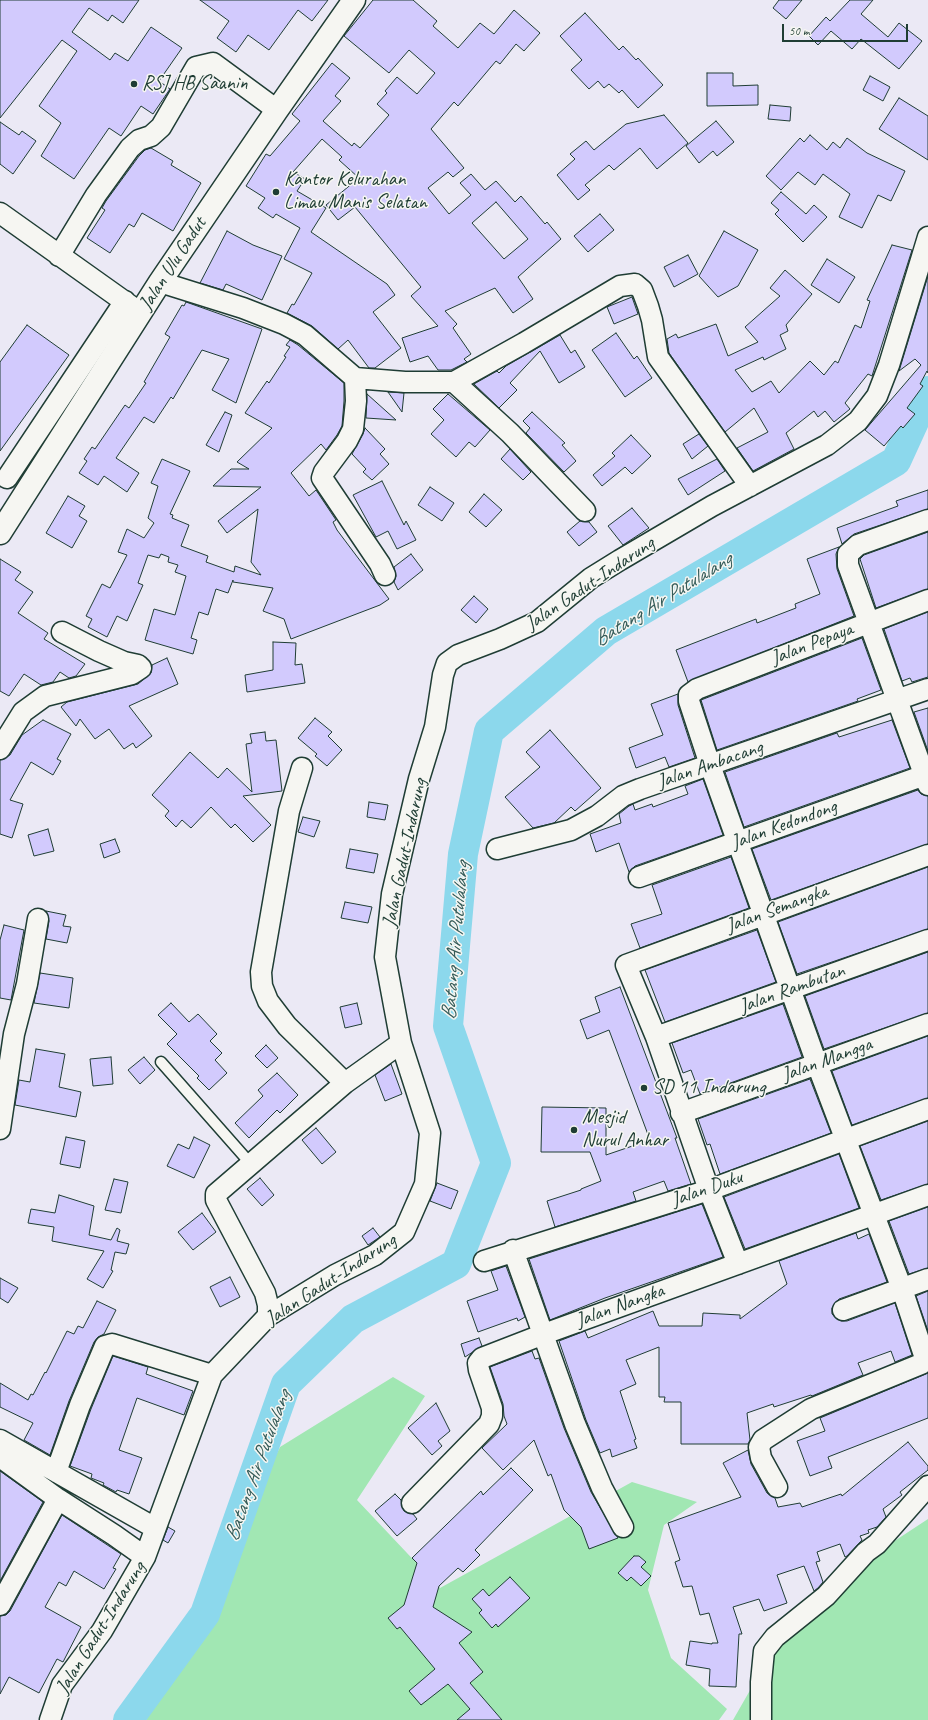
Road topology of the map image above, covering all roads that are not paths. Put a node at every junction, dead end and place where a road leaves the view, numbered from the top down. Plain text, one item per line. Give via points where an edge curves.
1 (354, 0) edge
2 (276, 110) junction
3 (0, 213) edge
4 (928, 237) edge
5 (59, 256) junction
6 (160, 282) junction
7 (132, 307) junction
8 (355, 378) junction
9 (454, 382) junction
10 (4, 476) edge
11 (750, 486) junction
12 (29, 489) junction
13 (585, 511) dead end
14 (928, 520) edge
15 (0, 533) edge
16 (385, 574) dead end
17 (928, 600) edge
18 (869, 622) junction
19 (62, 632) dead end
20 (928, 689) edge
21 (898, 700) junction
22 (0, 749) edge
23 (710, 765) junction
24 (302, 768) dead end
25 (927, 778) edge
26 (737, 842) junction
27 (497, 849) dead end
28 (928, 855) edge
29 (639, 877) dead end
30 (764, 914) junction
31 (38, 919) dead end
32 (928, 940) edge
33 (790, 989) junction
34 (928, 1024) edge
35 (656, 1037) junction
36 (401, 1043) junction
37 (161, 1062) dead end
38 (817, 1064) junction
39 (4, 1076) edge
40 (345, 1083) junction
41 (928, 1109) edge
42 (682, 1112) junction
43 (0, 1130) edge
44 (846, 1139) junction
45 (250, 1163) junction
46 (709, 1190) junction
47 (928, 1195) edge
48 (874, 1215) junction
49 (513, 1250) junction
50 (484, 1261) dead end
51 (738, 1264) junction
52 (928, 1279) edge
53 (902, 1288) junction
54 (843, 1310) dead end
55 (268, 1316) junction
56 (544, 1334) junction
57 (212, 1375) junction
58 (0, 1440) edge
59 (0, 1457) edge
60 (56, 1472) junction
61 (928, 1486) edge
62 (777, 1487) dead end
63 (58, 1499) junction
64 (412, 1503) dead end
65 (623, 1527) dead end
66 (155, 1528) junction
67 (145, 1558) junction
68 (0, 1605) edge
69 (50, 1720) edge
70 (762, 1720) edge

1 - 2 street, Jalan Ulu Gadut
2 - 5 street via 213,63 196,67 161,127 152,136 139,140 130,148 96,195
2 - 6 street, Jalan Ulu Gadut
3 - 5 street
4 - 11 street, Jalan Gadut-Indarung via 889,365 868,410 850,428 827,445
5 - 7 street
6 - 7 street, Jalan Ulu Gadut
6 - 8 street via 243,308 284,324 305,335
7 - 10 street
7 - 12 street, Jalan Ulu Gadut
8 - 9 street
8 - 16 street via 356,407 353,429 322,478
9 - 11 street via 620,286 635,284 642,290 648,306 658,357
9 - 13 street via 510,433
10 - 12 street
11 - 36 street, Jalan Gadut-Indarung via 591,578 537,622 458,655 447,663 435,726 419,779 392,894 385,958
12 - 15 street, Jalan Ulu Gadut
14 - 18 street via 850,550 848,565
17 - 18 street, Jalan Pepaya
18 - 21 street
18 - 23 street, Jalan Pepaya via 697,689 690,695 689,701
19 - 22 street via 141,668 132,674 44,696 23,712
20 - 21 street, Jalan Ambacang
21 - 23 street, Jalan Ambacang
21 - 25 street
23 - 26 street
23 - 27 street, Jalan Ambacang via 623,796 597,816 571,830
24 - 40 street via 289,811 261,972 262,986 268,1001 287,1026
25 - 26 street, Jalan Kedondong
26 - 29 street, Jalan Kedondong
26 - 30 street
28 - 30 street, Jalan Semangka
30 - 33 street
30 - 35 street, Jalan Semangka via 626,965
31 - 39 street via 27,984
32 - 33 street, Jalan Rambutan
33 - 35 street, Jalan Rambutan
33 - 38 street
34 - 38 street, Jalan Mangga
35 - 42 street
36 - 40 street
36 - 55 street, Jalan Gadut-Indarung via 430,1133 425,1184 404,1232 374,1255 335,1275
37 - 45 lane
38 - 42 street, Jalan Mangga
38 - 44 street
39 - 43 street
40 - 45 street
41 - 44 street, Jalan Duku
42 - 46 street
44 - 46 street, Jalan Duku
44 - 48 street
45 - 55 street via 219,1190 216,1200 265,1294
46 - 49 street, Jalan Duku
46 - 51 street
47 - 48 street, Jalan Nangka
48 - 51 street, Jalan Nangka
48 - 53 street
49 - 50 street, Jalan Duku
49 - 56 street
51 - 56 street, Jalan Nangka
52 - 53 street
53 - 54 street
53 - 62 street via 925,1358 811,1409 763,1440 760,1447 761,1458
55 - 57 street, Jalan Gadut-Indarung
56 - 64 street, Jalan Nangka via 482,1358 478,1364 479,1370 492,1408 489,1424
56 - 65 street via 575,1424 602,1488
57 - 60 street via 112,1344 105,1346
57 - 66 street, Jalan Gadut-Indarung
58 - 60 street
59 - 63 street
60 - 66 street
61 - 70 street via 877,1544 866,1552 826,1596 774,1637 764,1651 761,1682
63 - 67 street
63 - 68 street
66 - 67 street, Jalan Gadut-Indarung
67 - 69 street, Jalan Gadut-Indarung via 102,1631 62,1685

